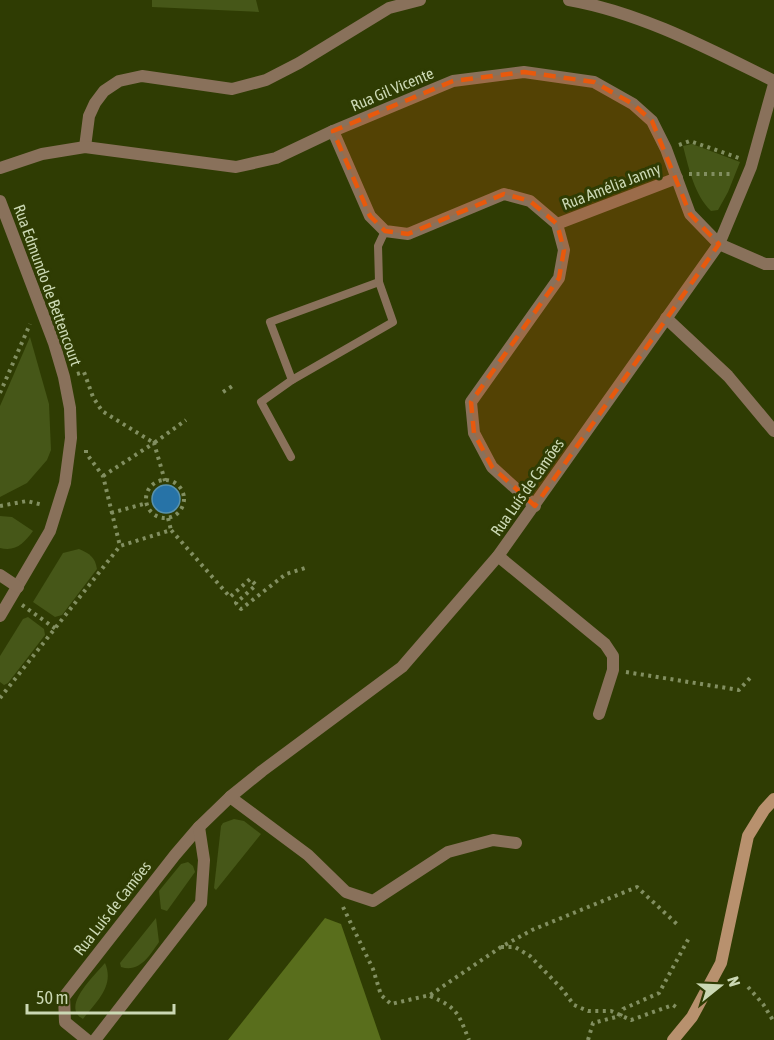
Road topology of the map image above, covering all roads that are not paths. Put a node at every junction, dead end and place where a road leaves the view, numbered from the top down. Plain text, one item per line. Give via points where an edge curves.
1 (420, 0) edge
2 (569, 0) edge
3 (774, 83) edge
4 (333, 131) junction
5 (85, 147) junction
6 (0, 168) edge
7 (677, 178) junction
8 (0, 201) edge
9 (557, 224) junction
10 (385, 231) junction
11 (719, 244) junction
12 (774, 264) edge
13 (379, 282) junction
14 (666, 318) junction
15 (292, 380) junction
16 (774, 430) edge
17 (291, 457) dead end
18 (535, 506) junction
19 (498, 556) junction
20 (0, 575) edge
21 (15, 592) junction
22 (0, 616) edge
23 (599, 714) dead end
24 (230, 797) junction
25 (774, 799) edge
26 (199, 827) junction
27 (516, 843) dead end
28 (87, 1040) edge
29 (95, 1040) edge
30 (673, 1040) edge

1 - 5 street via 389,8 266,80 232,89 142,76 119,81 95,103
2 - 3 street via 602,6 690,39
3 - 11 street, Rua Luís de Camões via 750,169
4 - 5 street, Rua Gil Vicente via 276,158 237,166
4 - 7 street, Rua Gil Vicente via 453,81 524,72 594,82 633,104 652,121
4 - 10 street via 370,216
5 - 6 street, Rua Gil Vicente via 42,154
7 - 9 street, Rua Amélia Janny
7 - 11 street, Rua Gil Vicente via 690,214
8 - 21 street, Rua Edmundo de Bettencourt via 64,377 70,408 65,483 50,531
9 - 10 street via 530,201 504,194 408,234
9 - 18 street via 564,250 559,278 471,402 474,433 492,467
10 - 13 lane via 378,246
11 - 12 street via 765,264
11 - 14 street, Rua Luís de Camões
13 - 15 lane via 393,322
13 - 15 lane via 270,322
14 - 16 street via 728,376
14 - 18 street, Rua Luís de Camões
15 - 17 lane via 261,402
18 - 19 street, Rua Luís de Camões
19 - 23 street via 605,644 613,656 613,670
19 - 24 street, Rua Luís de Camões via 402,667
20 - 21 street
21 - 22 street, Rua Edmundo de Bettencourt
24 - 26 street, Rua Luís de Camões
24 - 27 street via 308,855 346,892 373,901 448,852 493,840
25 - 30 street via 748,836 721,963 692,1017
26 - 28 street, Rua Luís de Camões via 64,997 65,1022
26 - 29 street via 204,860 201,903

